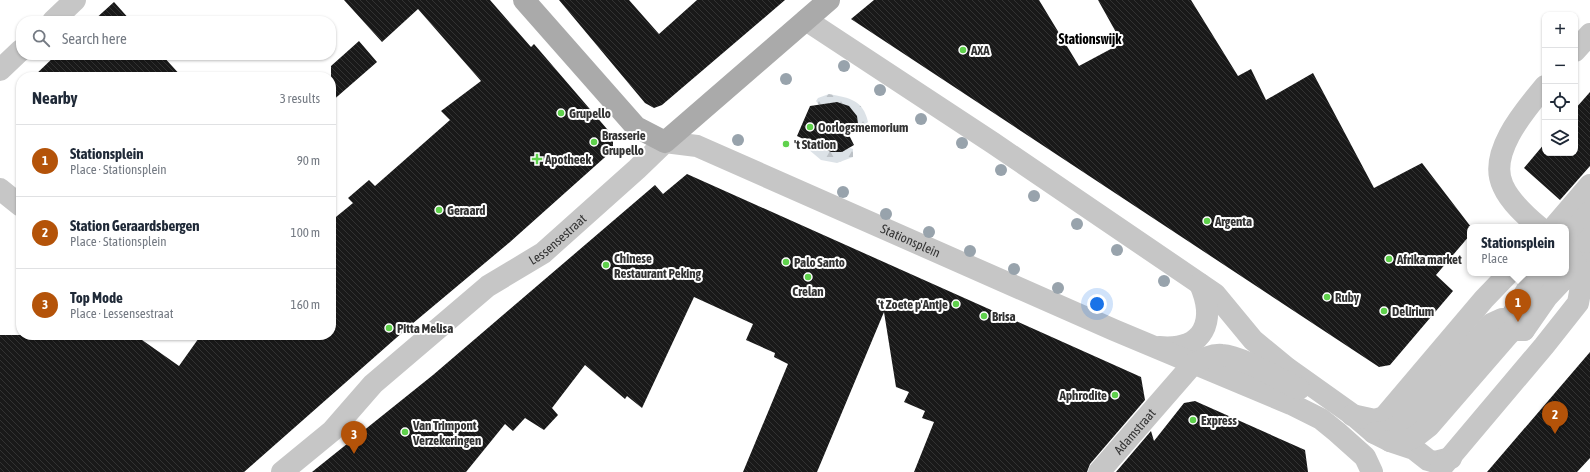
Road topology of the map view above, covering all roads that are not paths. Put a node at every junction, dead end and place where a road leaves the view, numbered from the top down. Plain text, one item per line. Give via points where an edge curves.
1 (75, 0) edge
2 (524, 0) edge
3 (829, 0) edge
4 (58, 16) edge
5 (806, 20) junction
6 (1590, 34) edge
7 (1578, 48) edge
8 (16, 55) edge
9 (0, 70) edge
10 (1542, 89) edge
11 (665, 142) junction
12 (1590, 185) edge
13 (0, 189) edge
14 (16, 202) edge
15 (1590, 212) edge
16 (1536, 224) edge
17 (1557, 224) edge
18 (1590, 238) edge
19 (1576, 265) edge
20 (1569, 273) edge
21 (1506, 276) edge
22 (1523, 276) edge
23 (1546, 276) edge
24 (1566, 276) edge
25 (1200, 284) junction
26 (1468, 318) junction
27 (1509, 319) junction
28 (1154, 346) junction
29 (1535, 358) junction
30 (1193, 364) junction
31 (1170, 389) joint
32 (1353, 415) junction
33 (1403, 449) edge
34 (1451, 458) junction
35 (282, 472) edge
36 (1099, 472) edge
37 (1372, 472) edge
38 (1435, 472) edge

1 - 4 street
2 - 11 main road via 636,127
3 - 5 main road, Lessensestraat
5 - 11 main road, Lessensestraat
5 - 25 street, Stationsplein
6 - 7 street
8 - 9 street
10 - 16 street via 1524,110 1511,131 1502,152 1499,173 1502,185 1509,196
11 - 28 street, Stationsplein via 697,146
11 - 35 street, Lessensestraat via 543,253 488,286 373,384 332,430
12 - 17 street
13 - 14 street
15 - 19 street
18 - 19 street
19 - 20 street
19 - 29 street via 1574,310
21 - 26 street, Stationsplein
22 - 27 street
23 - 27 street via 1528,288
24 - 27 street via 1547,297
25 - 28 street, Stationsplein via 1208,309 1206,326 1201,335 1183,346
25 - 32 street, Stationsplein via 1215,294 1253,340
26 - 27 street, Stationsplein via 1480,309
26 - 32 street, Stationsplein via 1384,417 1375,420
27 - 29 street via 1537,341
27 - 33 street, Stationsplein via 1513,330 1454,400 1421,433 1406,441
28 - 30 street, Stationsplein
29 - 34 street
30 - 31 street, Stationsplein
30 - 32 street, Stationsplein via 1210,356 1236,358
30 - 37 street, Stationsplein via 1321,419 1365,457
31 - 36 street, Adamstraat
32 - 33 street, Stationsplein
33 - 34 street, Stationsplein via 1435,462
33 - 37 street, Stationsplein via 1389,446 1382,451 1376,457
34 - 38 street

